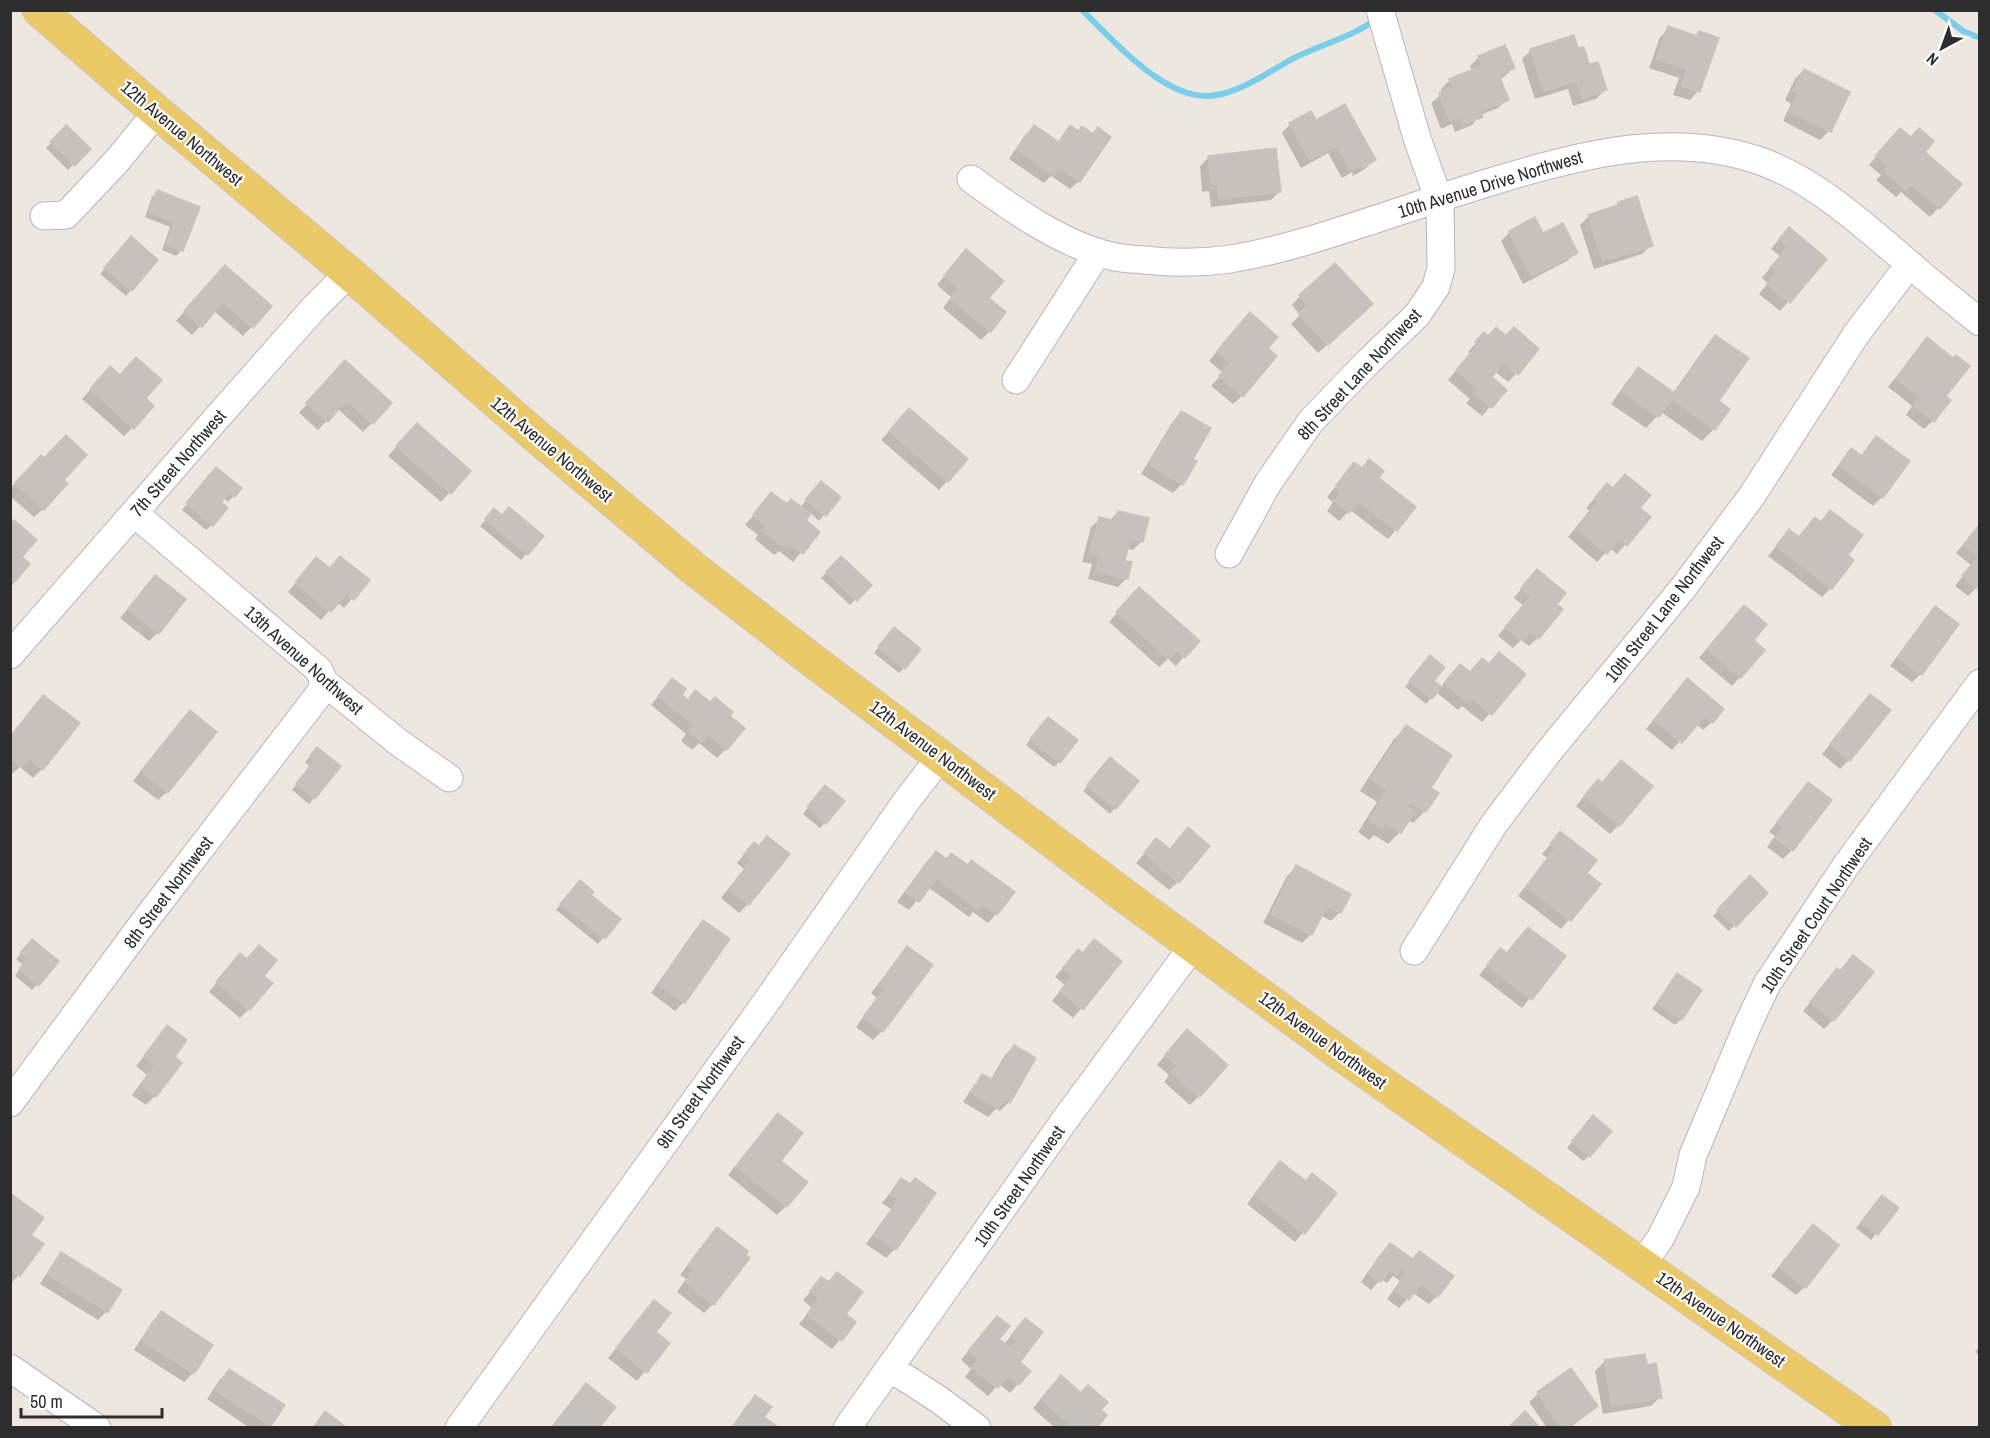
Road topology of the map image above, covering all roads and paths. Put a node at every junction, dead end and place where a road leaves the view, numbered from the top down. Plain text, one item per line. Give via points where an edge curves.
1 (39, 10) edge
2 (1380, 10) edge
3 (157, 112) junction
4 (971, 179) dead end
5 (1438, 198) junction
6 (44, 216) dead end
7 (1098, 252) junction
8 (1909, 264) junction
9 (349, 273) junction
10 (1980, 322) edge
11 (1016, 380) dead end
12 (134, 513) junction
13 (1229, 554) dead end
14 (10, 655) edge
15 (324, 682) junction
16 (1980, 683) edge
17 (941, 756) junction
18 (449, 778) dead end
19 (1193, 946) junction
20 (1414, 951) dead end
21 (10, 1103) edge
22 (1642, 1264) junction
23 (10, 1368) edge
24 (890, 1368) junction
25 (98, 1428) edge
26 (459, 1428) edge
27 (847, 1428) edge
28 (977, 1428) edge
29 (1875, 1428) edge

1 - 3 main road, 12th Avenue Northwest
2 - 5 street, 8th Street Lane Northwest
3 - 6 street via 66,215
3 - 9 main road, 12th Avenue Northwest
4 - 7 street, 10th Avenue Drive Northwest via 1038,225
5 - 7 street, 10th Avenue Drive Northwest via 1355,227 1244,258 1170,263
5 - 8 street, 10th Avenue Drive Northwest via 1594,153 1702,147 1763,162 1797,177 1846,210
5 - 13 street, 8th Street Lane Northwest via 1441,268 1429,299 1311,421 1268,483
7 - 11 street
8 - 10 street, 10th Avenue Drive Northwest
8 - 20 street, 10th Street Lane Northwest via 1857,333 1751,497 1494,824
9 - 12 street, 7th Street Northwest
9 - 17 main road, 12th Avenue Northwest via 693,568
12 - 14 street, 7th Street Northwest
12 - 15 street, 13th Avenue Northwest via 320,670
15 - 18 street, 13th Avenue Northwest
15 - 21 street, 8th Street Northwest via 320,693
16 - 22 street, 10th Street Court Northwest via 1767,984 1694,1155 1686,1187 1664,1232
17 - 19 main road, 12th Avenue Northwest
17 - 26 street, 9th Street Northwest
19 - 22 main road, 12th Avenue Northwest
19 - 24 street, 10th Street Northwest
22 - 29 main road, 12th Avenue Northwest
23 - 25 street
24 - 27 street, 10th Street Northwest
24 - 28 street

